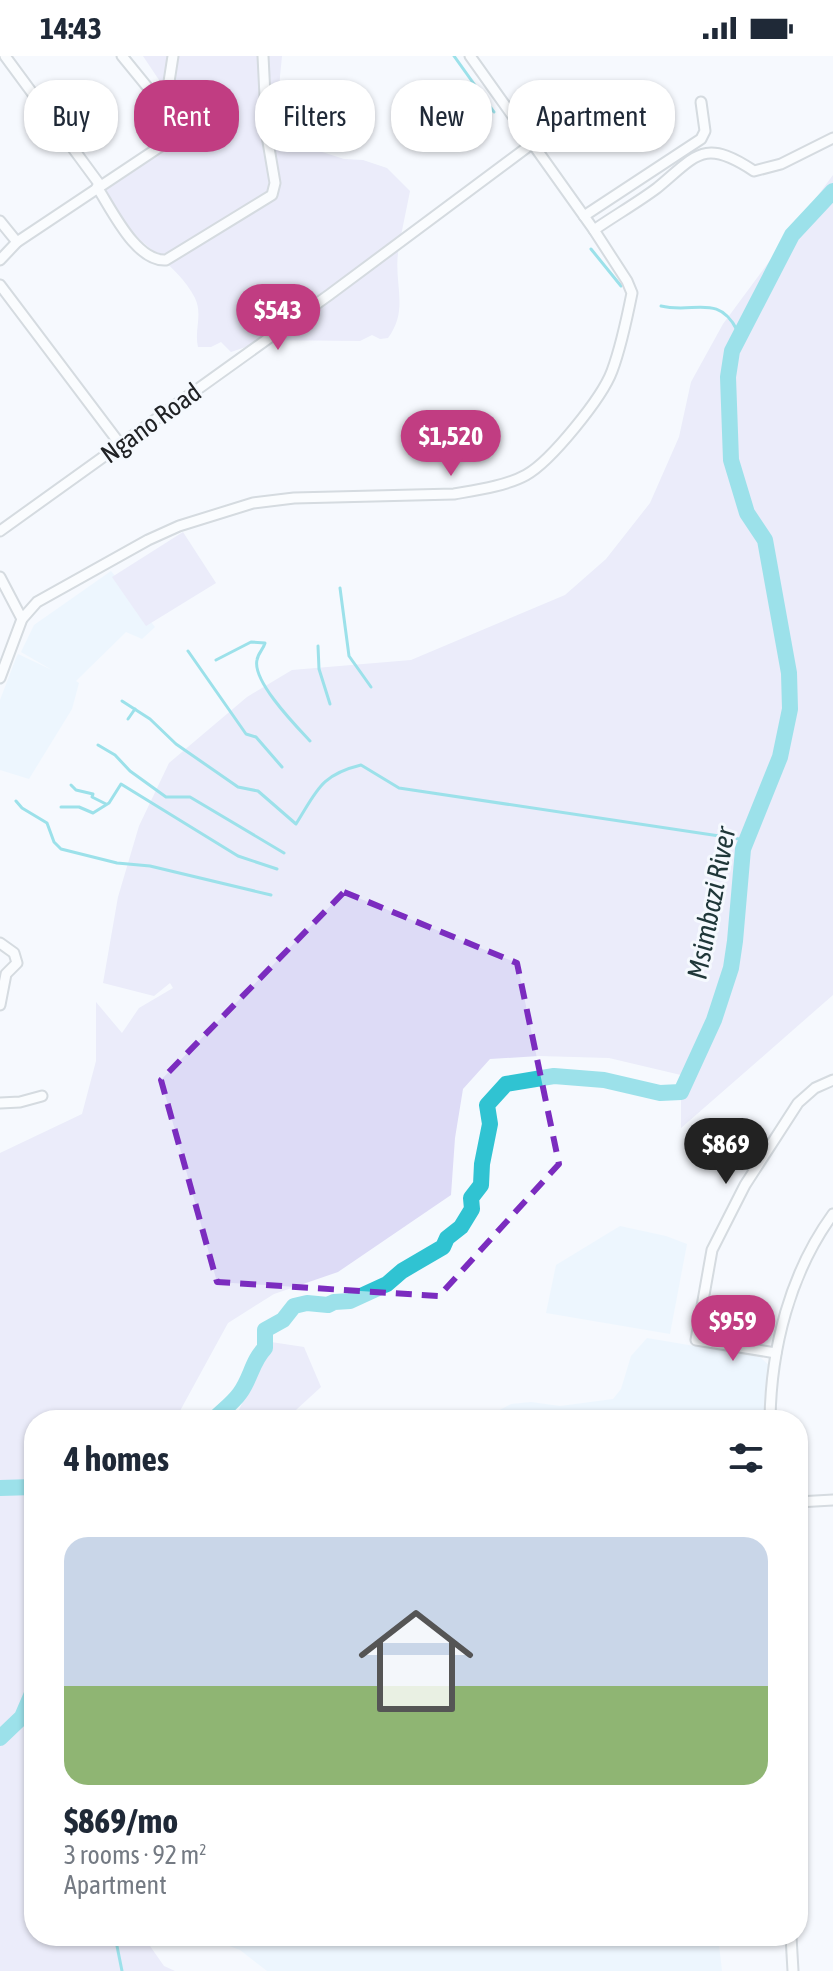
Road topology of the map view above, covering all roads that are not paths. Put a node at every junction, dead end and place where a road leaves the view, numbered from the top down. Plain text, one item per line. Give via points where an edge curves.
1 (5, 56) edge
2 (122, 56) edge
3 (173, 56) edge
4 (263, 56) edge
5 (470, 56) edge
6 (142, 80) edge
7 (169, 80) edge
8 (701, 102) dead end
9 (508, 108) edge
10 (833, 138) edge
11 (152, 152) edge
12 (521, 152) edge
13 (539, 152) edge
14 (99, 186) junction
15 (584, 216) junction
16 (0, 221) edge
17 (594, 230) junction
18 (17, 242) junction
19 (0, 260) edge
20 (0, 285) edge
21 (120, 444) junction
22 (0, 531) edge
23 (0, 577) edge
24 (22, 619) junction
25 (0, 678) edge
26 (0, 943) edge
27 (0, 1005) edge
28 (833, 1080) edge
29 (42, 1096) dead end
30 (0, 1103) edge
31 (833, 1214) edge
32 (776, 1353) junction
33 (771, 1410) edge
34 (833, 1500) edge
35 (808, 1501) edge
36 (792, 1946) edge
37 (793, 1971) edge

1 - 14 street
2 - 6 street
3 - 7 street
4 - 14 street via 272,195 159,261 144,255
5 - 9 street
8 - 15 street via 701,139
10 - 17 street via 754,171 723,154 688,159
11 - 14 street
12 - 21 street, Ngano Road
13 - 15 street
14 - 18 street
15 - 17 street
16 - 18 street
17 - 24 street via 632,293 614,364 602,390 562,442 526,475 454,494 294,498 215,513 148,540 56,590
18 - 19 street
20 - 21 street
21 - 22 street, Ngano Road
23 - 24 street
24 - 25 street
26 - 27 street via 14,953 17,963 6,974
28 - 32 street via 798,1103 757,1164 712,1250 696,1340
29 - 30 street
31 - 32 street via 802,1269
32 - 33 street
34 - 35 street
36 - 37 street

